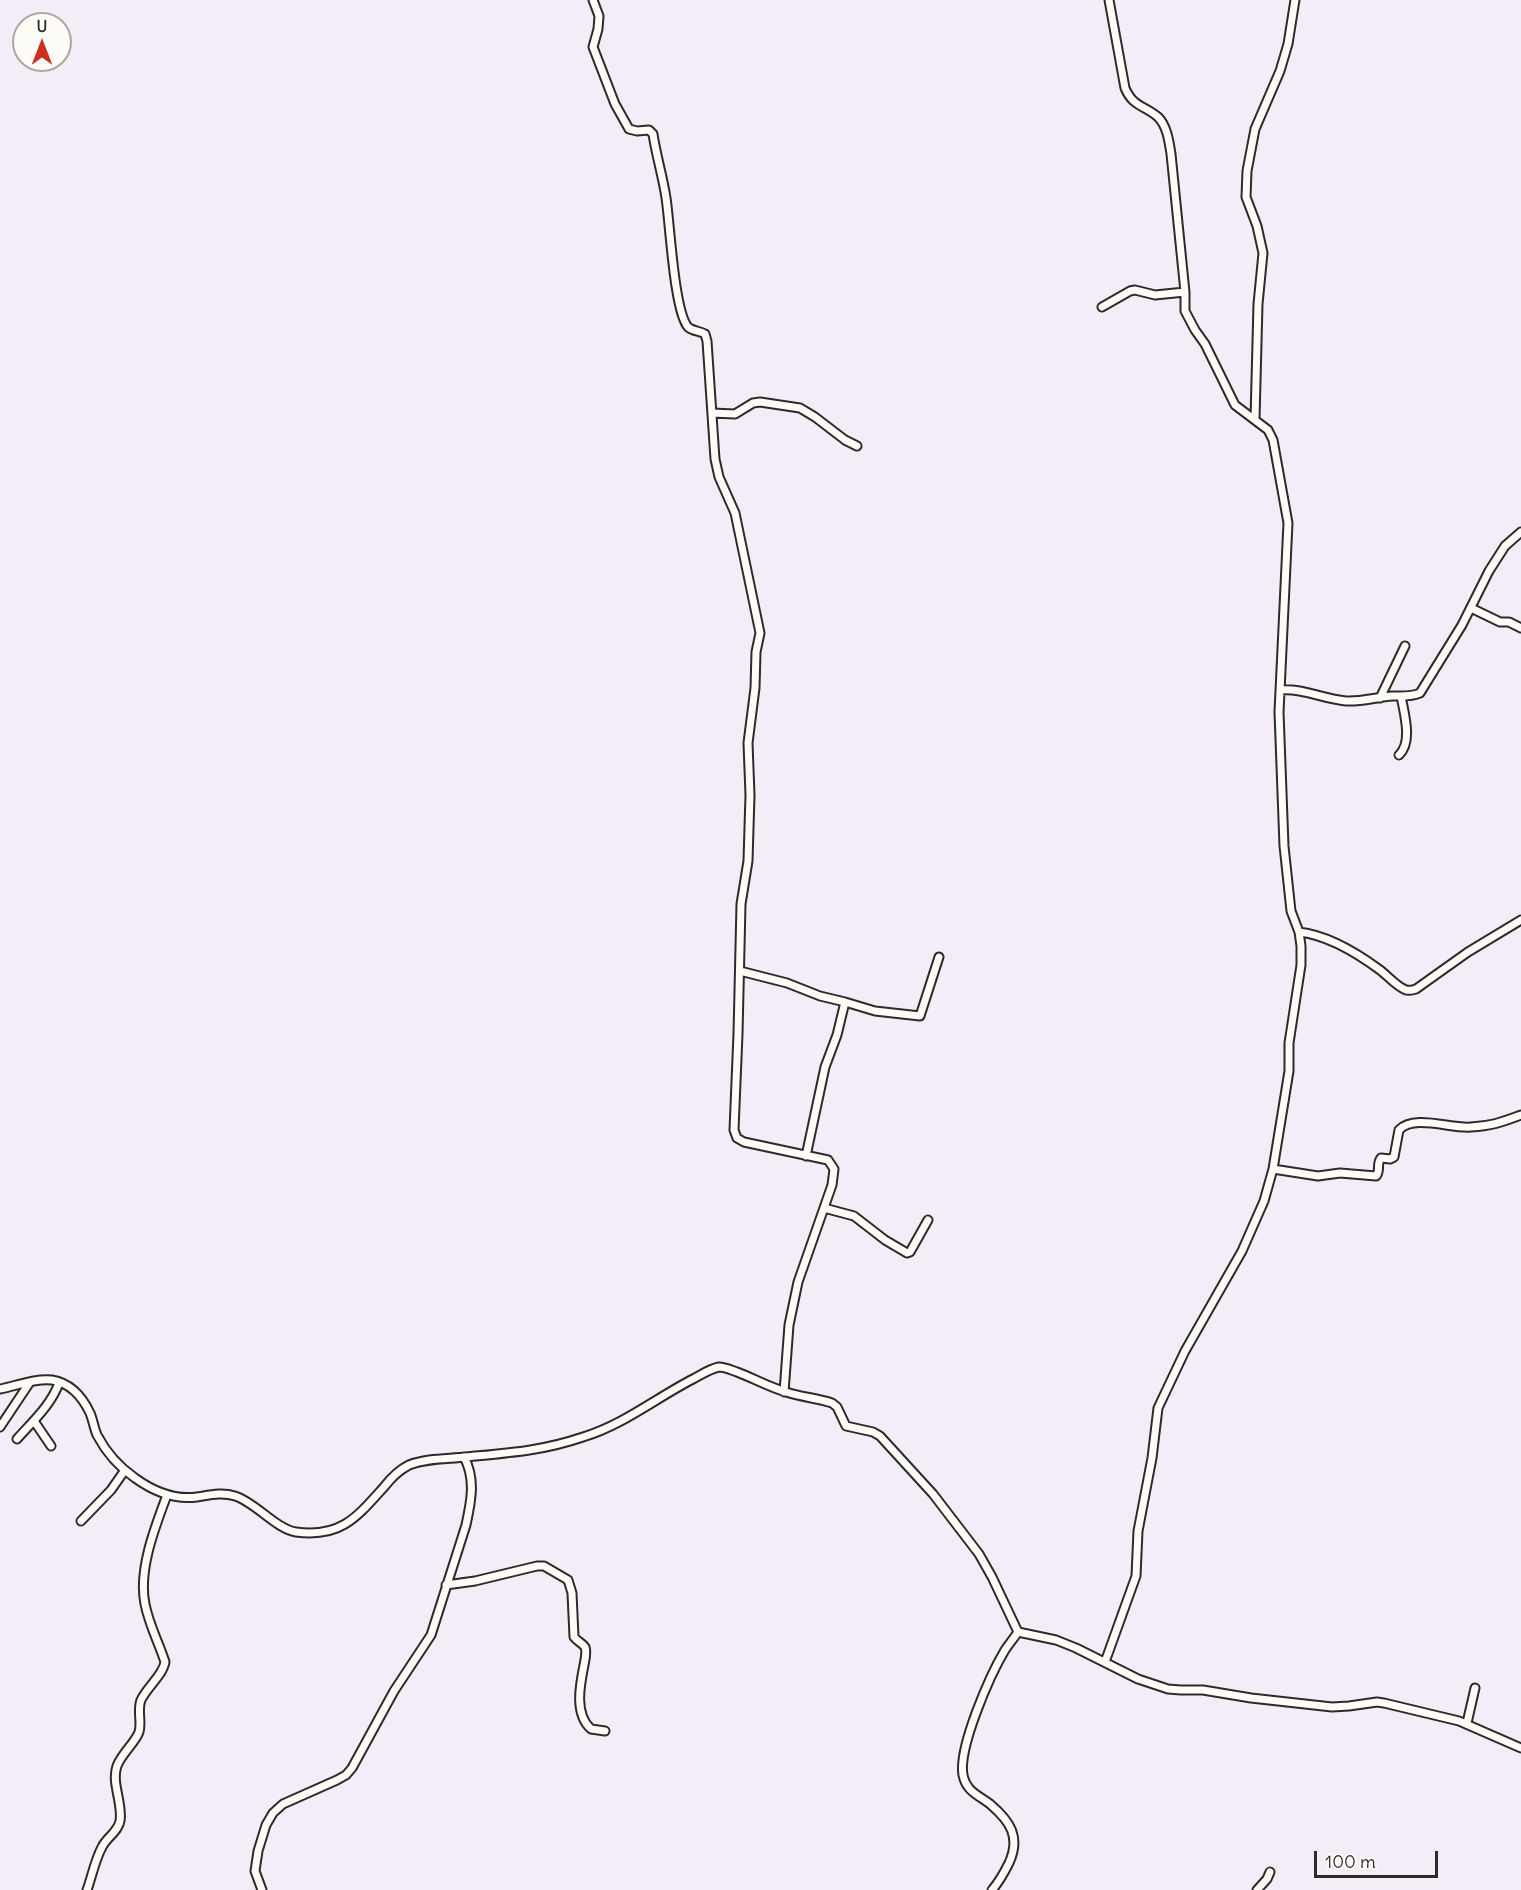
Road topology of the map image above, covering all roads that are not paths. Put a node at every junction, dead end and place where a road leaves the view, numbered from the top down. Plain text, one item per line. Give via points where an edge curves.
1 (593, 0) edge
2 (1109, 0) edge
3 (1295, 0) edge
4 (1185, 292) junction
5 (1102, 307) dead end
6 (712, 413) junction
7 (1255, 419) junction
8 (857, 446) dead end
9 (1521, 532) edge
10 (1471, 608) junction
11 (1521, 628) edge
12 (1405, 646) dead end
13 (1281, 690) junction
14 (1401, 696) junction
15 (1380, 698) junction
16 (1399, 755) dead end
17 (1521, 920) edge
18 (1299, 932) junction
19 (939, 957) dead end
20 (740, 971) junction
21 (845, 1002) junction
22 (1521, 1115) edge
23 (806, 1156) junction
24 (1273, 1169) junction
25 (825, 1208) junction
26 (928, 1220) dead end
27 (30, 1382) junction
28 (59, 1383) junction
29 (0, 1389) edge
30 (784, 1392) junction
31 (34, 1420) junction
32 (0, 1427) edge
33 (17, 1439) dead end
34 (51, 1446) dead end
35 (464, 1457) junction
36 (125, 1470) junction
37 (167, 1495) junction
38 (81, 1521) dead end
39 (446, 1585) junction
40 (1018, 1632) junction
41 (1105, 1662) junction
42 (1475, 1688) dead end
43 (1467, 1723) junction
44 (605, 1731) dead end
45 (1521, 1747) edge
46 (1270, 1872) dead end
47 (87, 1890) edge
48 (262, 1890) edge
49 (992, 1890) edge
50 (1257, 1890) edge

1 - 6 street via 599,16 593,47 615,104 629,129 649,130 653,134 682,313 687,326 705,334 707,341
2 - 4 street via 1125,88 1130,99 1158,118 1167,132
3 - 7 street via 1288,44 1255,129 1246,171 1246,197 1263,252
4 - 5 street via 1155,295 1135,290
4 - 7 street via 1185,311 1226,389 1235,405
6 - 8 street via 735,414 760,402 800,408
6 - 20 street via 715,459 735,513 760,633 748,743 748,861 741,904
7 - 13 street via 1273,440 1288,523
9 - 10 street via 1498,556
10 - 11 street
10 - 14 street via 1420,693
12 - 15 street
13 - 15 street via 1347,701
13 - 18 street via 1284,846 1291,911
14 - 15 street
14 - 16 street via 1406,742
17 - 18 street via 1411,990 1360,956
18 - 24 street via 1301,965
19 - 21 street via 920,1016 875,1011
20 - 21 street
20 - 23 street via 736,1138
21 - 23 street via 825,1067
22 - 24 street via 1473,1128 1407,1124 1399,1130 1394,1157 1381,1158 1376,1176 1312,1176
23 - 25 street via 828,1160 834,1169
24 - 41 street via 1246,1243 1161,1400 1138,1531 1136,1576
25 - 26 street via 854,1216 907,1253
25 - 30 street via 798,1282 788,1332
27 - 28 street
27 - 29 street
27 - 32 street
28 - 31 street via 54,1396
28 - 36 street via 78,1394 104,1447
30 - 35 street via 718,1367 586,1437 546,1448
30 - 40 street via 832,1403 846,1426 880,1436 918,1475 964,1534 985,1564
31 - 33 street
31 - 34 street
35 - 37 street via 418,1462 403,1468 356,1518 340,1528 319,1533 287,1529 237,1496
35 - 39 street via 471,1478 471,1495 466,1525
36 - 37 street
36 - 38 street
37 - 47 street via 153,1534 143,1584 145,1607 164,1668 140,1702 139,1733 117,1765 120,1822 105,1840
39 - 44 street via 537,1566 568,1580 574,1637 586,1652 580,1707 591,1729
39 - 48 street via 431,1635 394,1691 352,1768 346,1775 283,1804 273,1813 266,1825 255,1871
40 - 41 street via 1056,1640
40 - 49 street via 994,1670 969,1734 962,1764 970,1792 992,1806 1013,1833 1012,1857
41 - 43 street via 1138,1679 1174,1690 1203,1690 1332,1707 1377,1702
42 - 43 street
43 - 45 street
46 - 50 street

